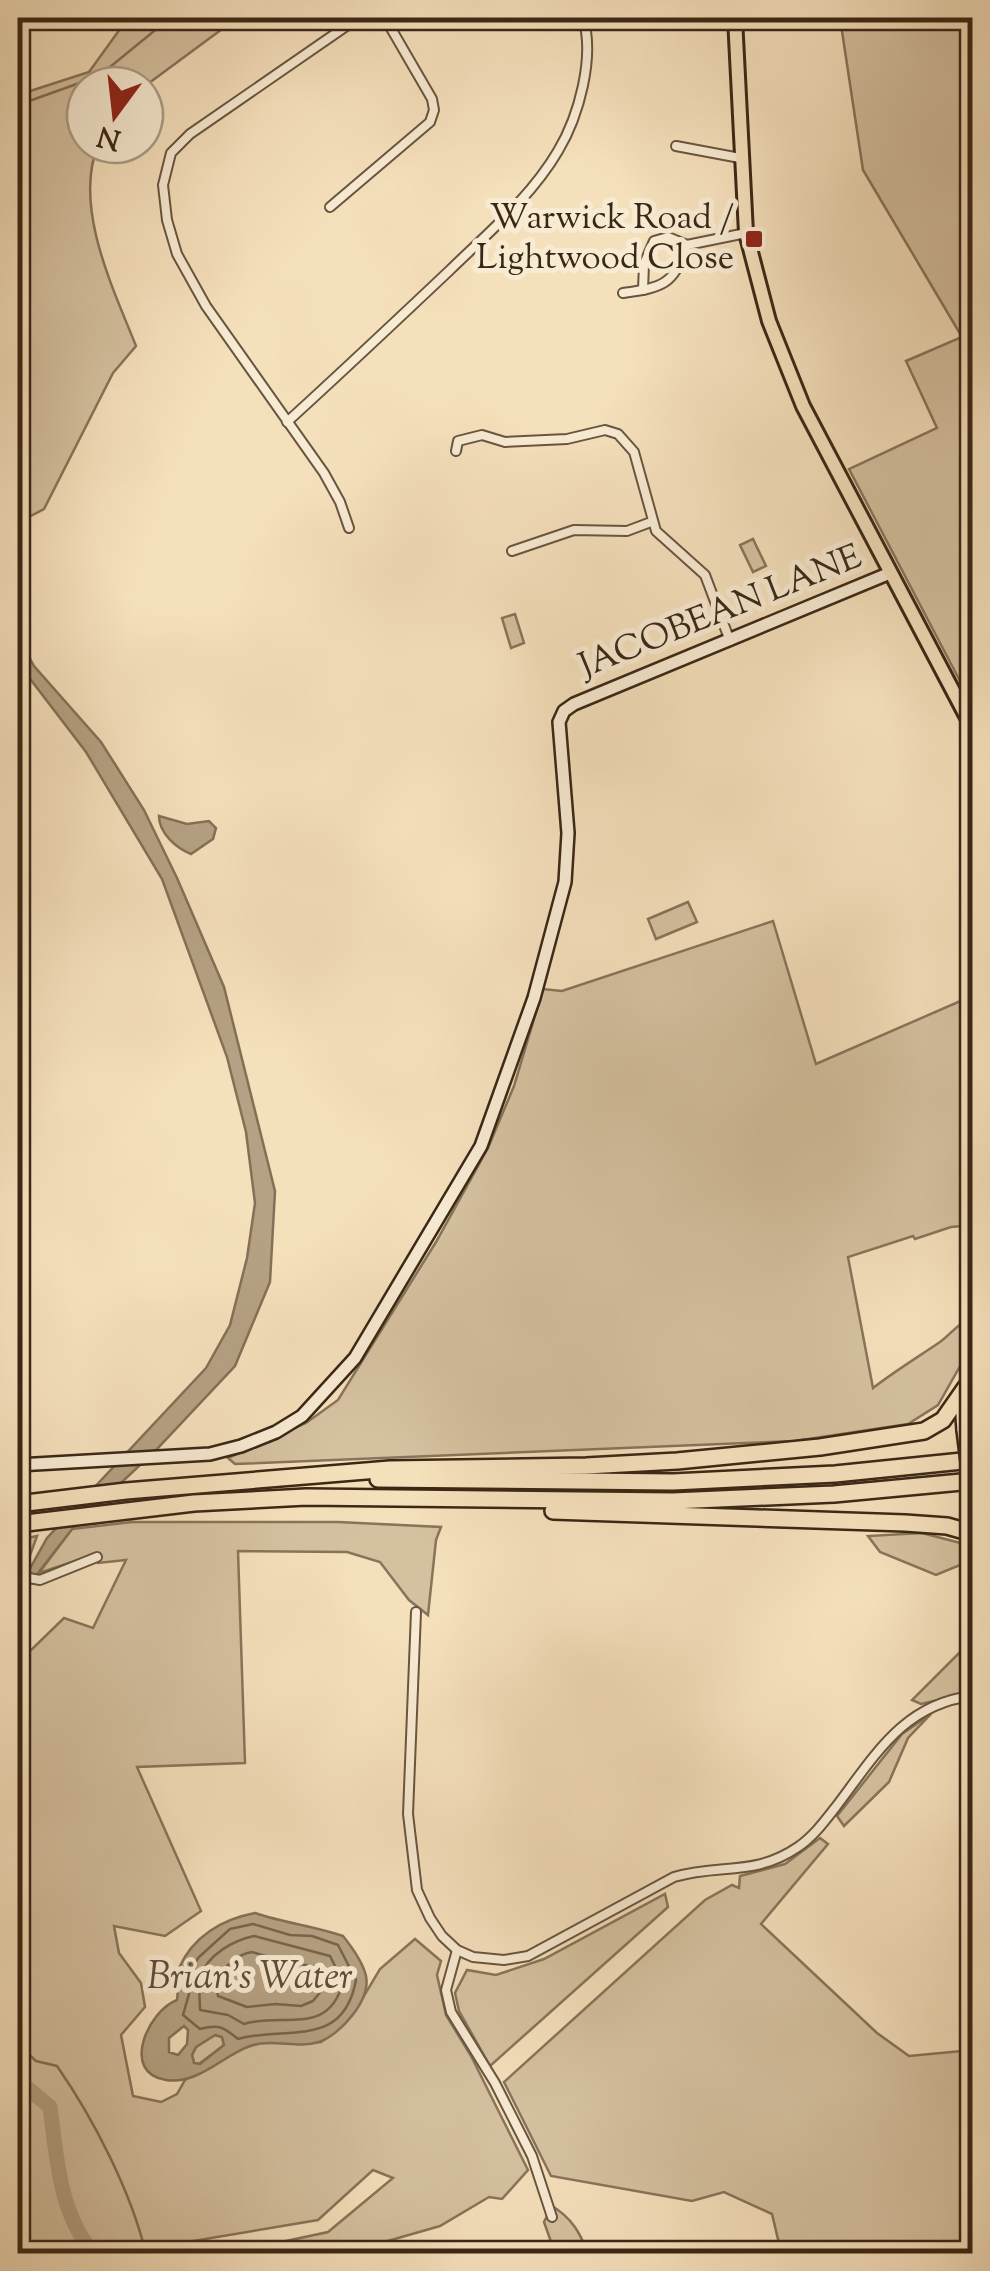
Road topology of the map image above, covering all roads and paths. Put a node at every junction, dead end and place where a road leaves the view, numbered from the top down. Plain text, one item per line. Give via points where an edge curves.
1 (358, 18) edge
2 (385, 18) edge
3 (584, 18) edge
4 (734, 18) edge
5 (676, 146) dead end
6 (740, 158) junction
7 (330, 206) dead end
8 (746, 233) junction
9 (687, 245) junction
10 (644, 290) junction
11 (623, 292) dead end
12 (287, 422) junction
13 (452, 428) dead end
14 (458, 440) junction
15 (456, 451) dead end
16 (651, 522) junction
17 (349, 528) dead end
18 (512, 550) dead end
19 (890, 573) junction
20 (730, 641) junction
21 (972, 727) edge
22 (970, 1381) edge
23 (972, 1460) edge
24 (18, 1465) edge
25 (204, 1484) junction
26 (972, 1484) edge
27 (232, 1501) junction
28 (18, 1504) edge
29 (18, 1524) edge
30 (972, 1533) edge
31 (97, 1557) dead end
32 (18, 1576) edge
33 (416, 1612) dead end
34 (972, 1696) edge
35 (458, 1950) junction
36 (552, 2216) dead end

1 - 12 street via 190,134 171,153 163,185 177,254
2 - 7 street via 434,110 430,122
3 - 12 street via 586,58 574,113 543,173 503,219
4 - 6 main road
5 - 6 street
6 - 8 main road
8 - 9 street
8 - 19 main road via 769,320 803,406
9 - 10 street via 672,278
9 - 10 street via 668,237 654,241 644,264
10 - 11 street
12 - 17 street via 324,473
13 - 14 street
14 - 15 street
14 - 16 street via 618,434 634,452
16 - 18 street via 628,531 574,530
16 - 20 street via 705,575
19 - 20 street, JACOBEAN LANE
19 - 21 main road
20 - 24 street, JACOBEAN LANE via 574,704 558,722 568,833 565,882 522,1034 481,1146 355,1358 302,1416 210,1454
22 - 25 highway via 945,1417 924,1430 820,1446 677,1461 390,1469
22 - 26 highway, bridge via 965,1430
23 - 25 highway via 674,1482
25 - 28 highway
26 - 27 highway via 673,1502
27 - 29 highway
27 - 30 highway via 905,1523
31 - 32 street via 40,1580
33 - 35 street via 408,1814 418,1890 436,1927
34 - 35 street via 918,1713 876,1754 817,1831 776,1861 674,1877 528,1956 504,1960
35 - 36 street via 446,1990 451,2012 532,2156

